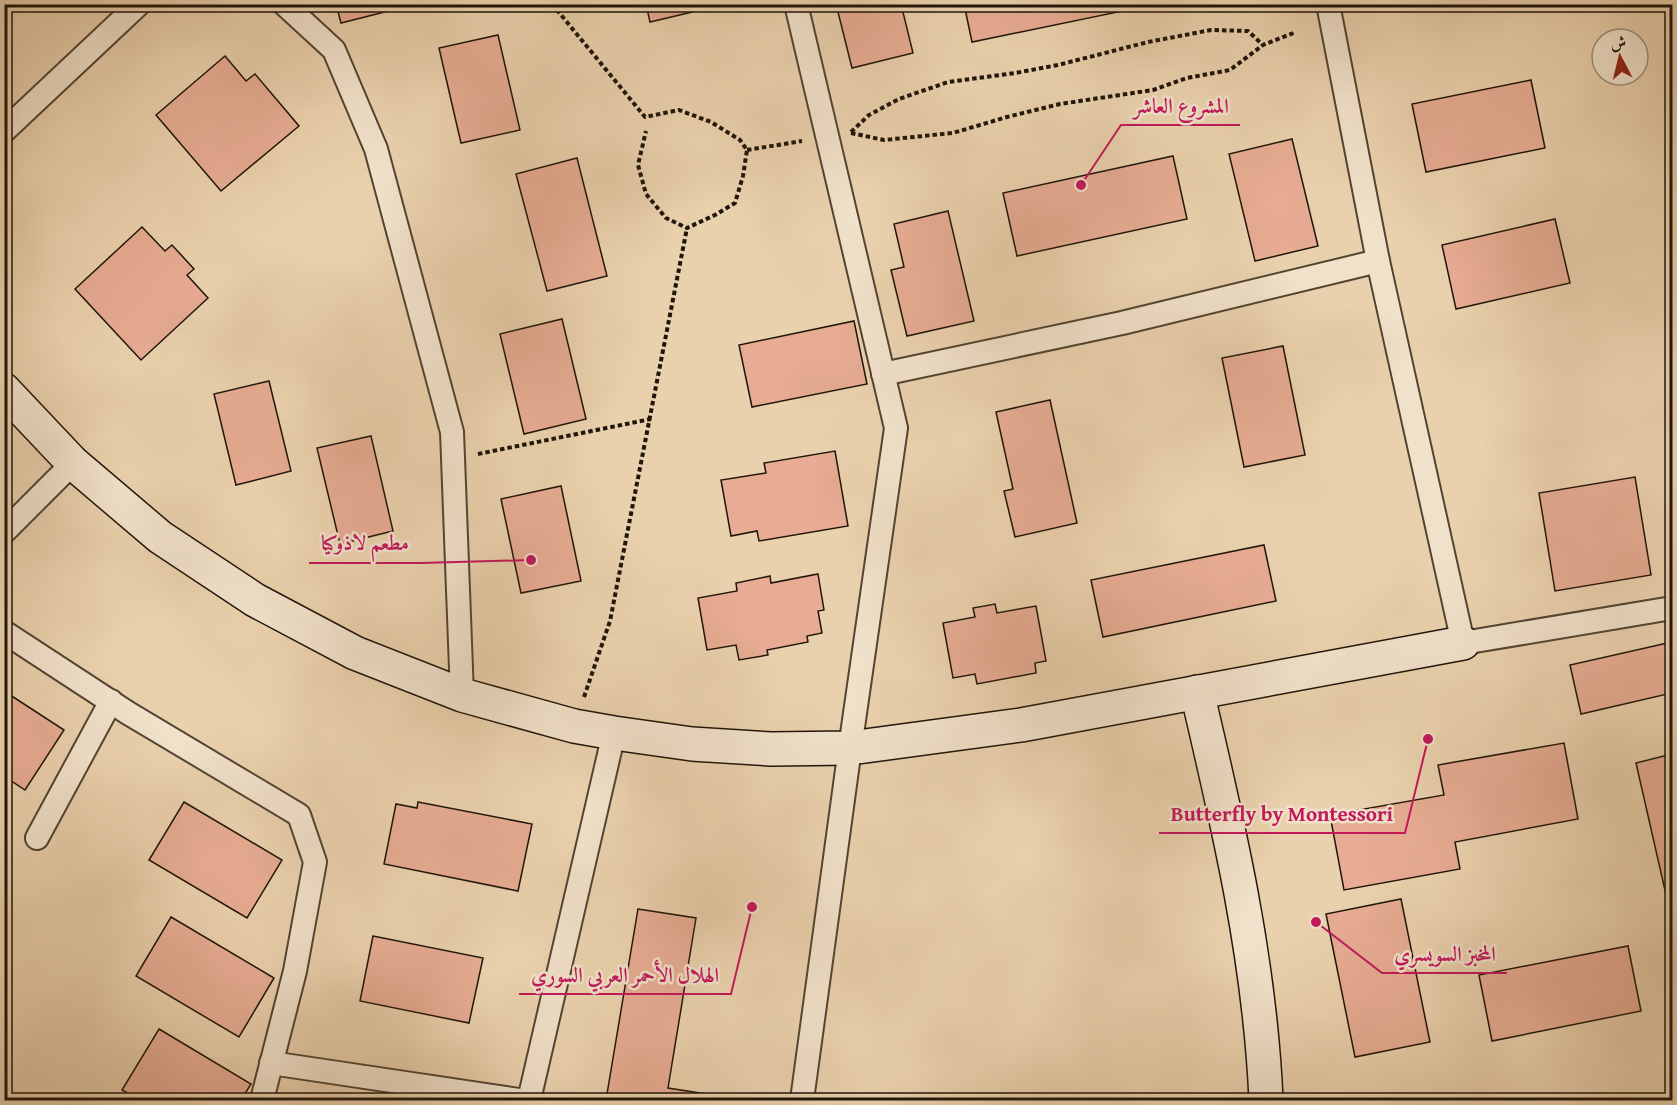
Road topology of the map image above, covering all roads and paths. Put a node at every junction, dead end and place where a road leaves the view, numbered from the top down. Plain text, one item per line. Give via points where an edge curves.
1 (139, 4) edge
2 (284, 4) edge
3 (552, 4) edge
4 (796, 4) edge
5 (1328, 4) edge
6 (1296, 32) dead end
7 (1263, 45) junction
8 (4, 131) edge
9 (646, 131) dead end
10 (827, 136) junction
11 (747, 150) junction
12 (687, 228) junction
13 (1378, 261) junction
14 (883, 374) junction
15 (4, 390) edge
16 (651, 419) junction
17 (473, 455) dead end
18 (73, 463) junction
19 (4, 532) edge
20 (1672, 608) edge
21 (4, 632) edge
22 (1463, 643) junction
23 (1197, 692) junction
24 (462, 695) junction
25 (111, 701) junction
26 (574, 726) junction
27 (614, 733) junction
28 (850, 748) junction
29 (37, 838) dead end
30 (271, 1063) junction
31 (262, 1101) edge
32 (519, 1101) edge
33 (529, 1101) edge
34 (802, 1101) edge
35 (1266, 1101) edge

1 - 8 street
2 - 24 street via 334,50 376,149 452,432
3 - 11 path via 645,117 679,110 711,122 740,140
4 - 10 street
5 - 13 street
6 - 7 path
7 - 7 path via 1248,31 1211,30 1058,65 948,82 899,99 869,115 851,132 884,140 953,133 1060,104 1153,90 1187,78 1230,70
9 - 12 path via 638,165 646,194 666,218
10 - 11 path
10 - 14 street
11 - 12 path via 735,203
12 - 16 path
13 - 14 street via 1122,323
13 - 22 street
14 - 28 street via 896,428
15 - 18 street
16 - 17 path
16 - 26 path via 610,621
18 - 19 street
18 - 24 street via 160,537 255,600 355,653
20 - 22 street
21 - 25 street
22 - 23 street
23 - 28 street via 1021,725
23 - 35 street via 1246,920 1258,998
24 - 26 street
25 - 29 street
25 - 30 street via 299,815 315,862 295,971
26 - 27 street
27 - 28 street via 703,745
27 - 33 street
28 - 34 street
30 - 31 street
30 - 32 street

